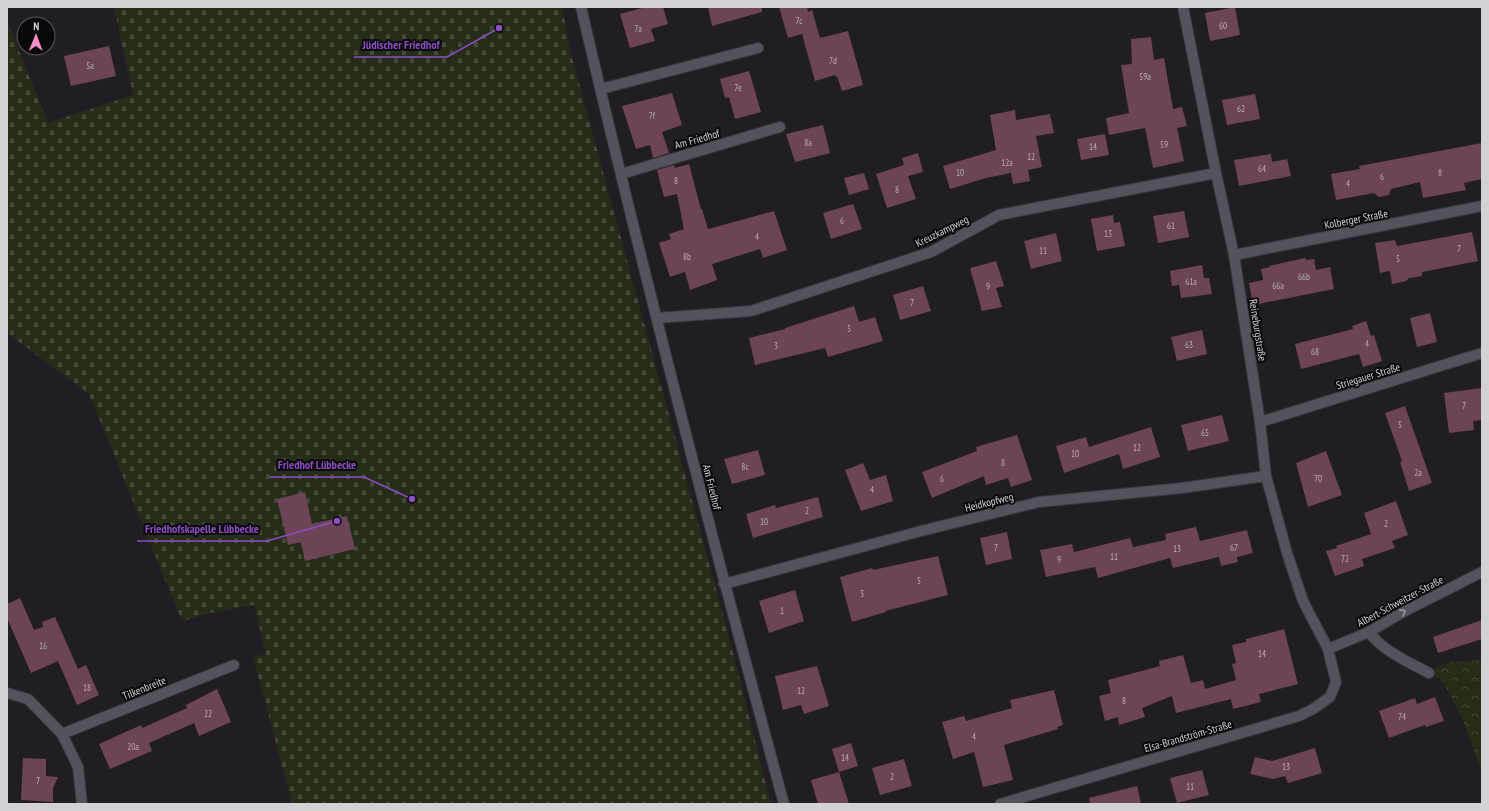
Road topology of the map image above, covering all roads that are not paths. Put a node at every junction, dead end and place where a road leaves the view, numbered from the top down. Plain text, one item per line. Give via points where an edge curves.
1 (581, 7) edge
2 (1183, 7) edge
3 (758, 48) dead end
4 (601, 89) junction
5 (780, 127) dead end
6 (1216, 173) junction
7 (622, 174) junction
8 (1482, 206) edge
9 (1234, 255) junction
10 (657, 318) junction
11 (1482, 353) edge
12 (1260, 422) junction
13 (1266, 476) junction
14 (1482, 572) edge
15 (724, 584) junction
16 (1369, 632) junction
17 (1328, 649) junction
18 (234, 665) dead end
19 (1429, 673) dead end
20 (7, 693) edge
21 (62, 734) junction
22 (82, 804) edge
23 (784, 804) edge
24 (1000, 804) edge

1 - 4 street, Am Friedhof
2 - 6 street, Reineburgstraße
3 - 4 street
4 - 7 street, Am Friedhof
5 - 7 street, Am Friedhof
6 - 9 street, Reineburgstraße
6 - 10 street, Kreuzkampweg via 999,215 931,252 751,311
7 - 10 street, Am Friedhof
8 - 9 street, Kolberger Straße
9 - 12 street, Reineburgstraße
10 - 15 street, Am Friedhof
11 - 12 street, Striegauer Straße
12 - 13 street, Reineburgstraße
13 - 15 street, Heidkopfweg via 1182,488 1039,502
13 - 17 street, Reineburgstraße via 1302,600
16 -> 14 street, Albert-Schweitzer-Straße
15 - 23 street, Am Friedhof
16 - 17 street, Albert-Schweitzer-Straße
16 - 19 street via 1378,643 1397,656
17 - 24 street, Elsa-Brandström-Straße via 1336,682 1330,697 1314,709 1299,716
18 - 21 street, Tilkenbreite
20 - 21 street via 28,698
21 - 22 street via 78,766

